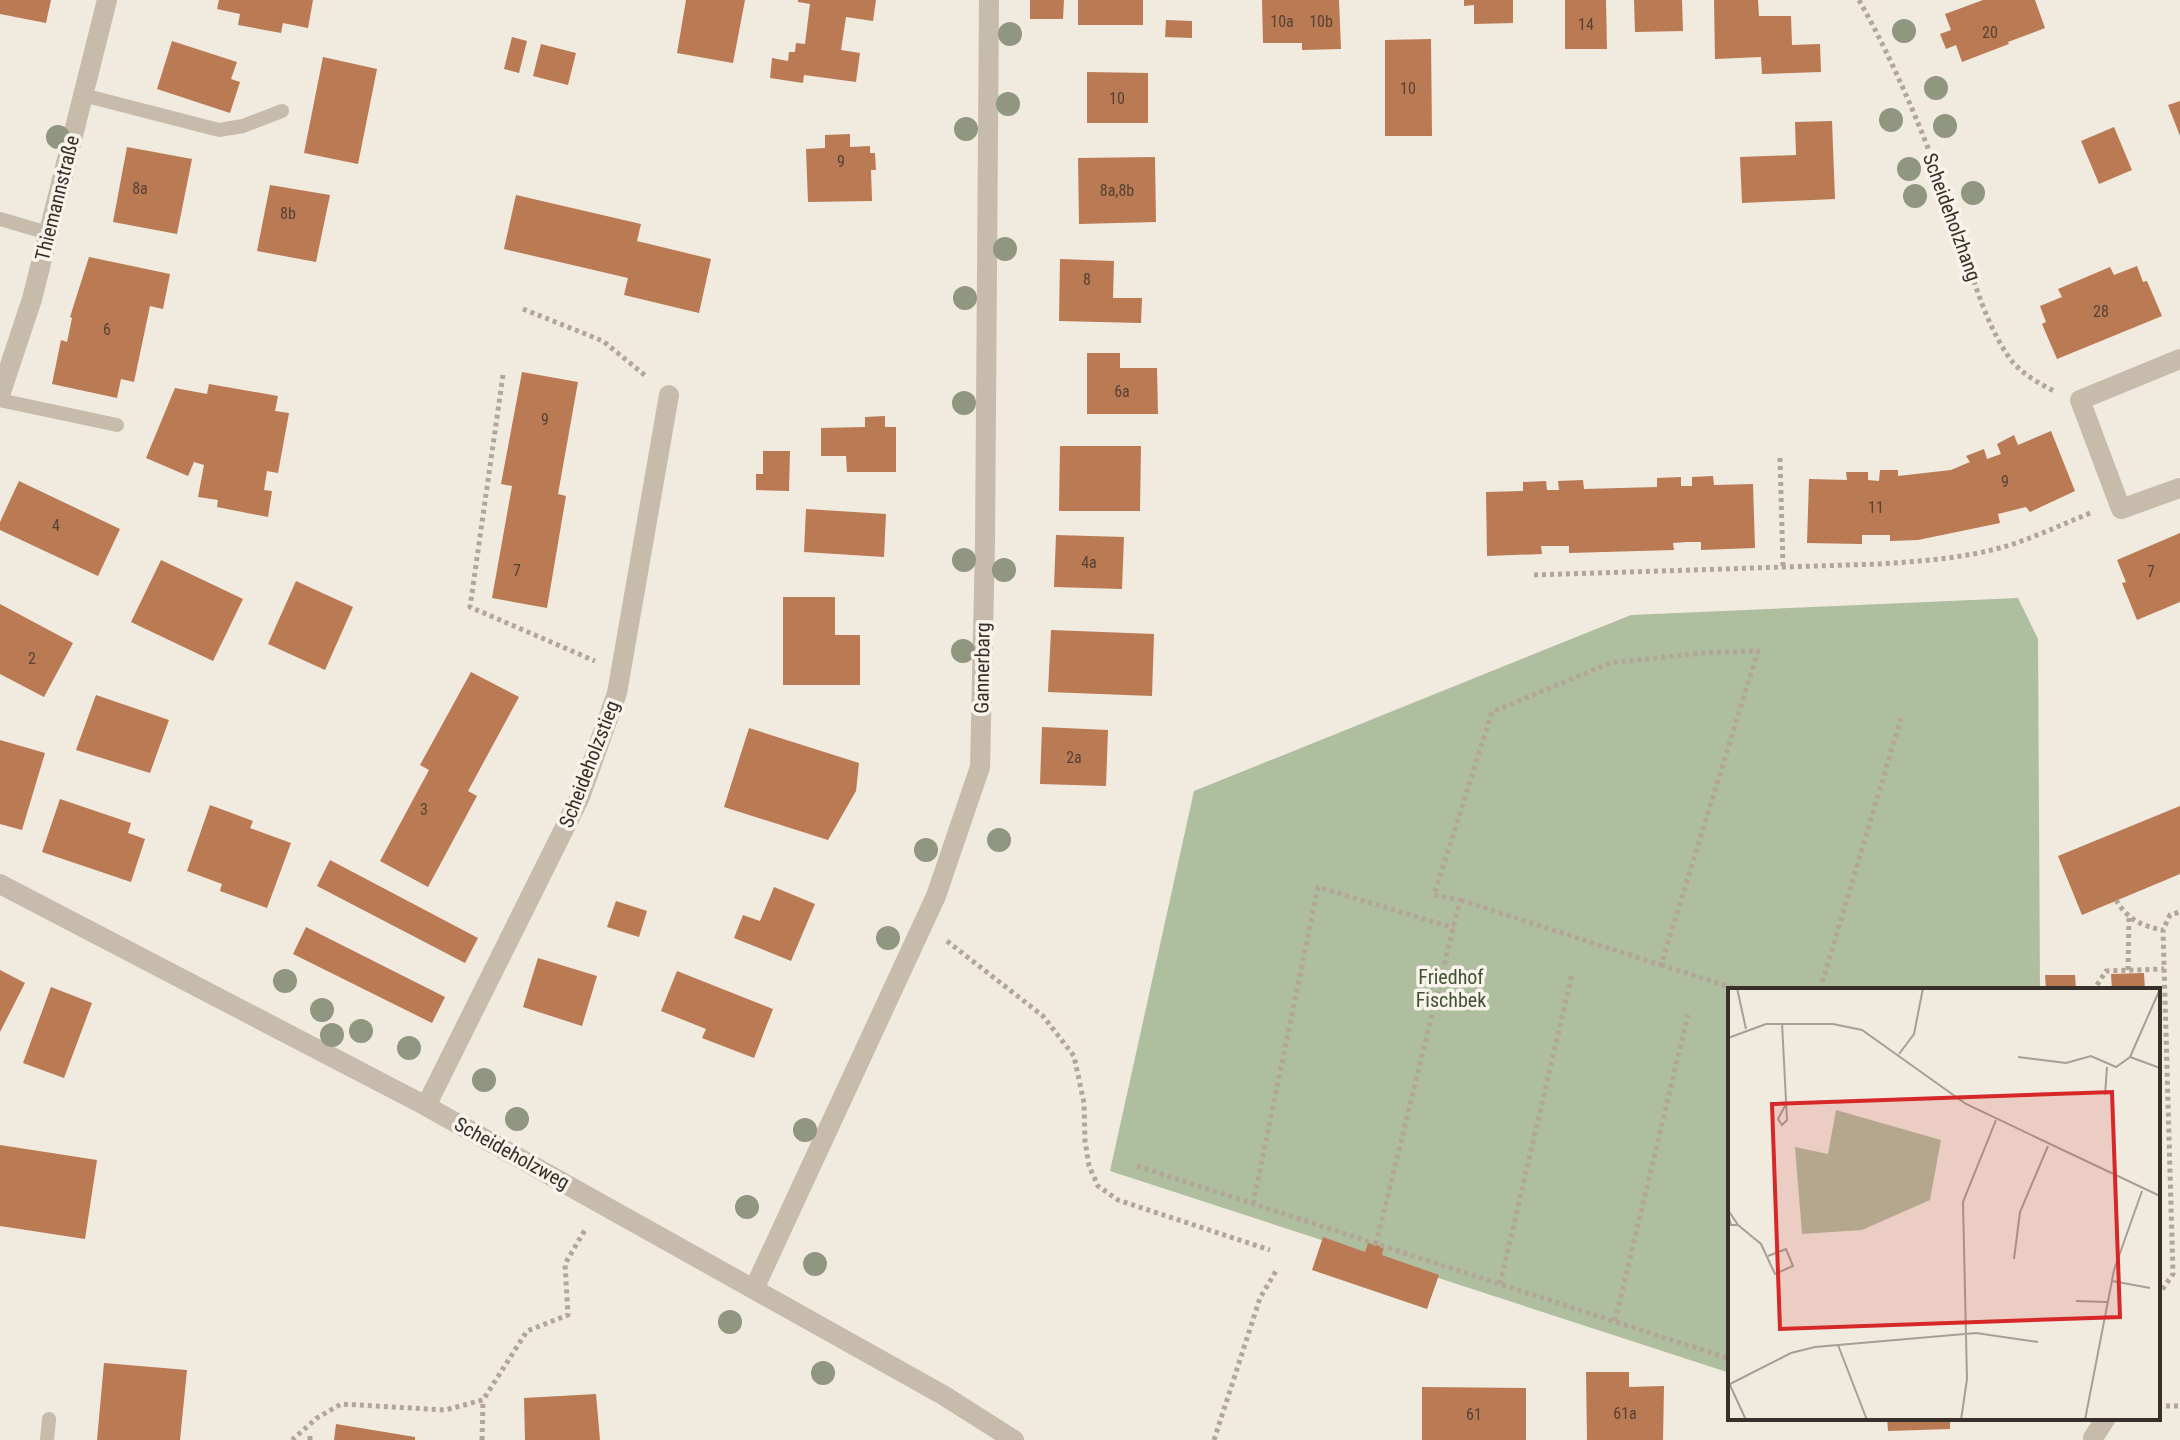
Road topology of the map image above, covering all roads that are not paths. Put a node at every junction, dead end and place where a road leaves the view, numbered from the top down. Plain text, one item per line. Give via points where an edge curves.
1 (107, 0) edge
2 (989, 0) edge
3 (83, 95) junction
4 (282, 111) dead end
5 (0, 219) edge
6 (48, 233) junction
7 (2180, 359) edge
8 (669, 395) road end
9 (0, 398) edge
10 (117, 425) dead end
11 (2180, 488) edge
12 (0, 884) edge
13 (426, 1106) junction
14 (754, 1289) junction
15 (49, 1419) dead end
16 (47, 1440) edge
17 (1014, 1440) edge

1 - 3 street, Thiemannstraße
2 - 14 street, Gannerbarg via 980,767 936,896
3 - 4 lane via 219,130
3 - 6 street, Thiemannstraße
5 - 6 lane
6 - 9 street, Thiemannstraße
7 - 11 street via 2080,400 2121,509
8 - 13 street, Scheideholzstieg via 617,693 580,797
9 - 10 lane
12 - 13 street, Scheideholzweg
13 - 14 street, Scheideholzweg
14 - 17 street, Scheideholzweg
15 - 16 lane

